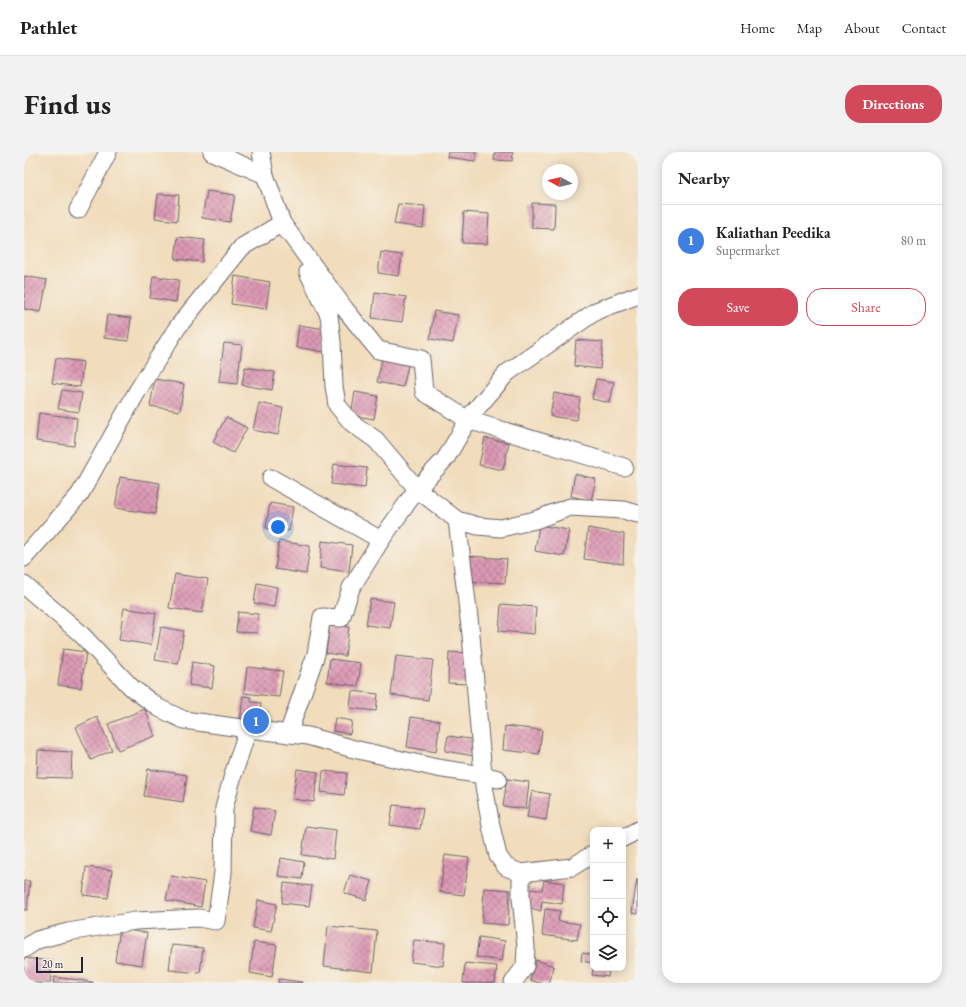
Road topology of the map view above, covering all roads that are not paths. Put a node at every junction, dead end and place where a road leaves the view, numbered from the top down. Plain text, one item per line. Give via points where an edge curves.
1 (108, 152) edge
2 (212, 152) edge
3 (261, 152) edge
4 (265, 175) junction
5 (78, 210) dead end
6 (282, 223) junction
7 (638, 295) edge
8 (468, 420) junction
9 (624, 467) dead end
10 (270, 478) dead end
11 (417, 489) junction
12 (638, 514) edge
13 (457, 520) junction
14 (381, 540) junction
15 (24, 558) edge
16 (24, 585) edge
17 (248, 729) junction
18 (288, 734) junction
19 (490, 777) junction
20 (638, 830) edge
21 (626, 836) edge
22 (590, 856) edge
23 (521, 873) junction
24 (24, 949) edge
25 (514, 983) edge

1 - 5 street
2 - 4 street
3 - 4 street
4 - 6 street
6 - 8 street via 378,350 421,359 424,392
6 - 11 street via 329,315 337,405 352,423 376,440
6 - 15 street via 242,247 177,328 138,390 80,494
7 - 8 street via 596,311 507,373
8 - 9 street
8 - 11 street via 446,458
10 - 14 street
11 - 13 street
11 - 14 street
12 - 13 street via 623,510 570,507 535,520 502,528 478,526
13 - 19 street
14 - 18 street via 351,588 341,618 322,617 316,654
16 - 17 street via 80,633 132,688 159,708 184,720
17 - 18 street
17 - 24 street via 224,808 223,872 216,921 198,918 135,921 68,932 37,940
18 - 19 street via 308,736 437,768
19 - 23 street via 491,826 498,856 506,867
20 - 21 street
22 - 23 street via 572,867
23 - 25 street via 525,966

